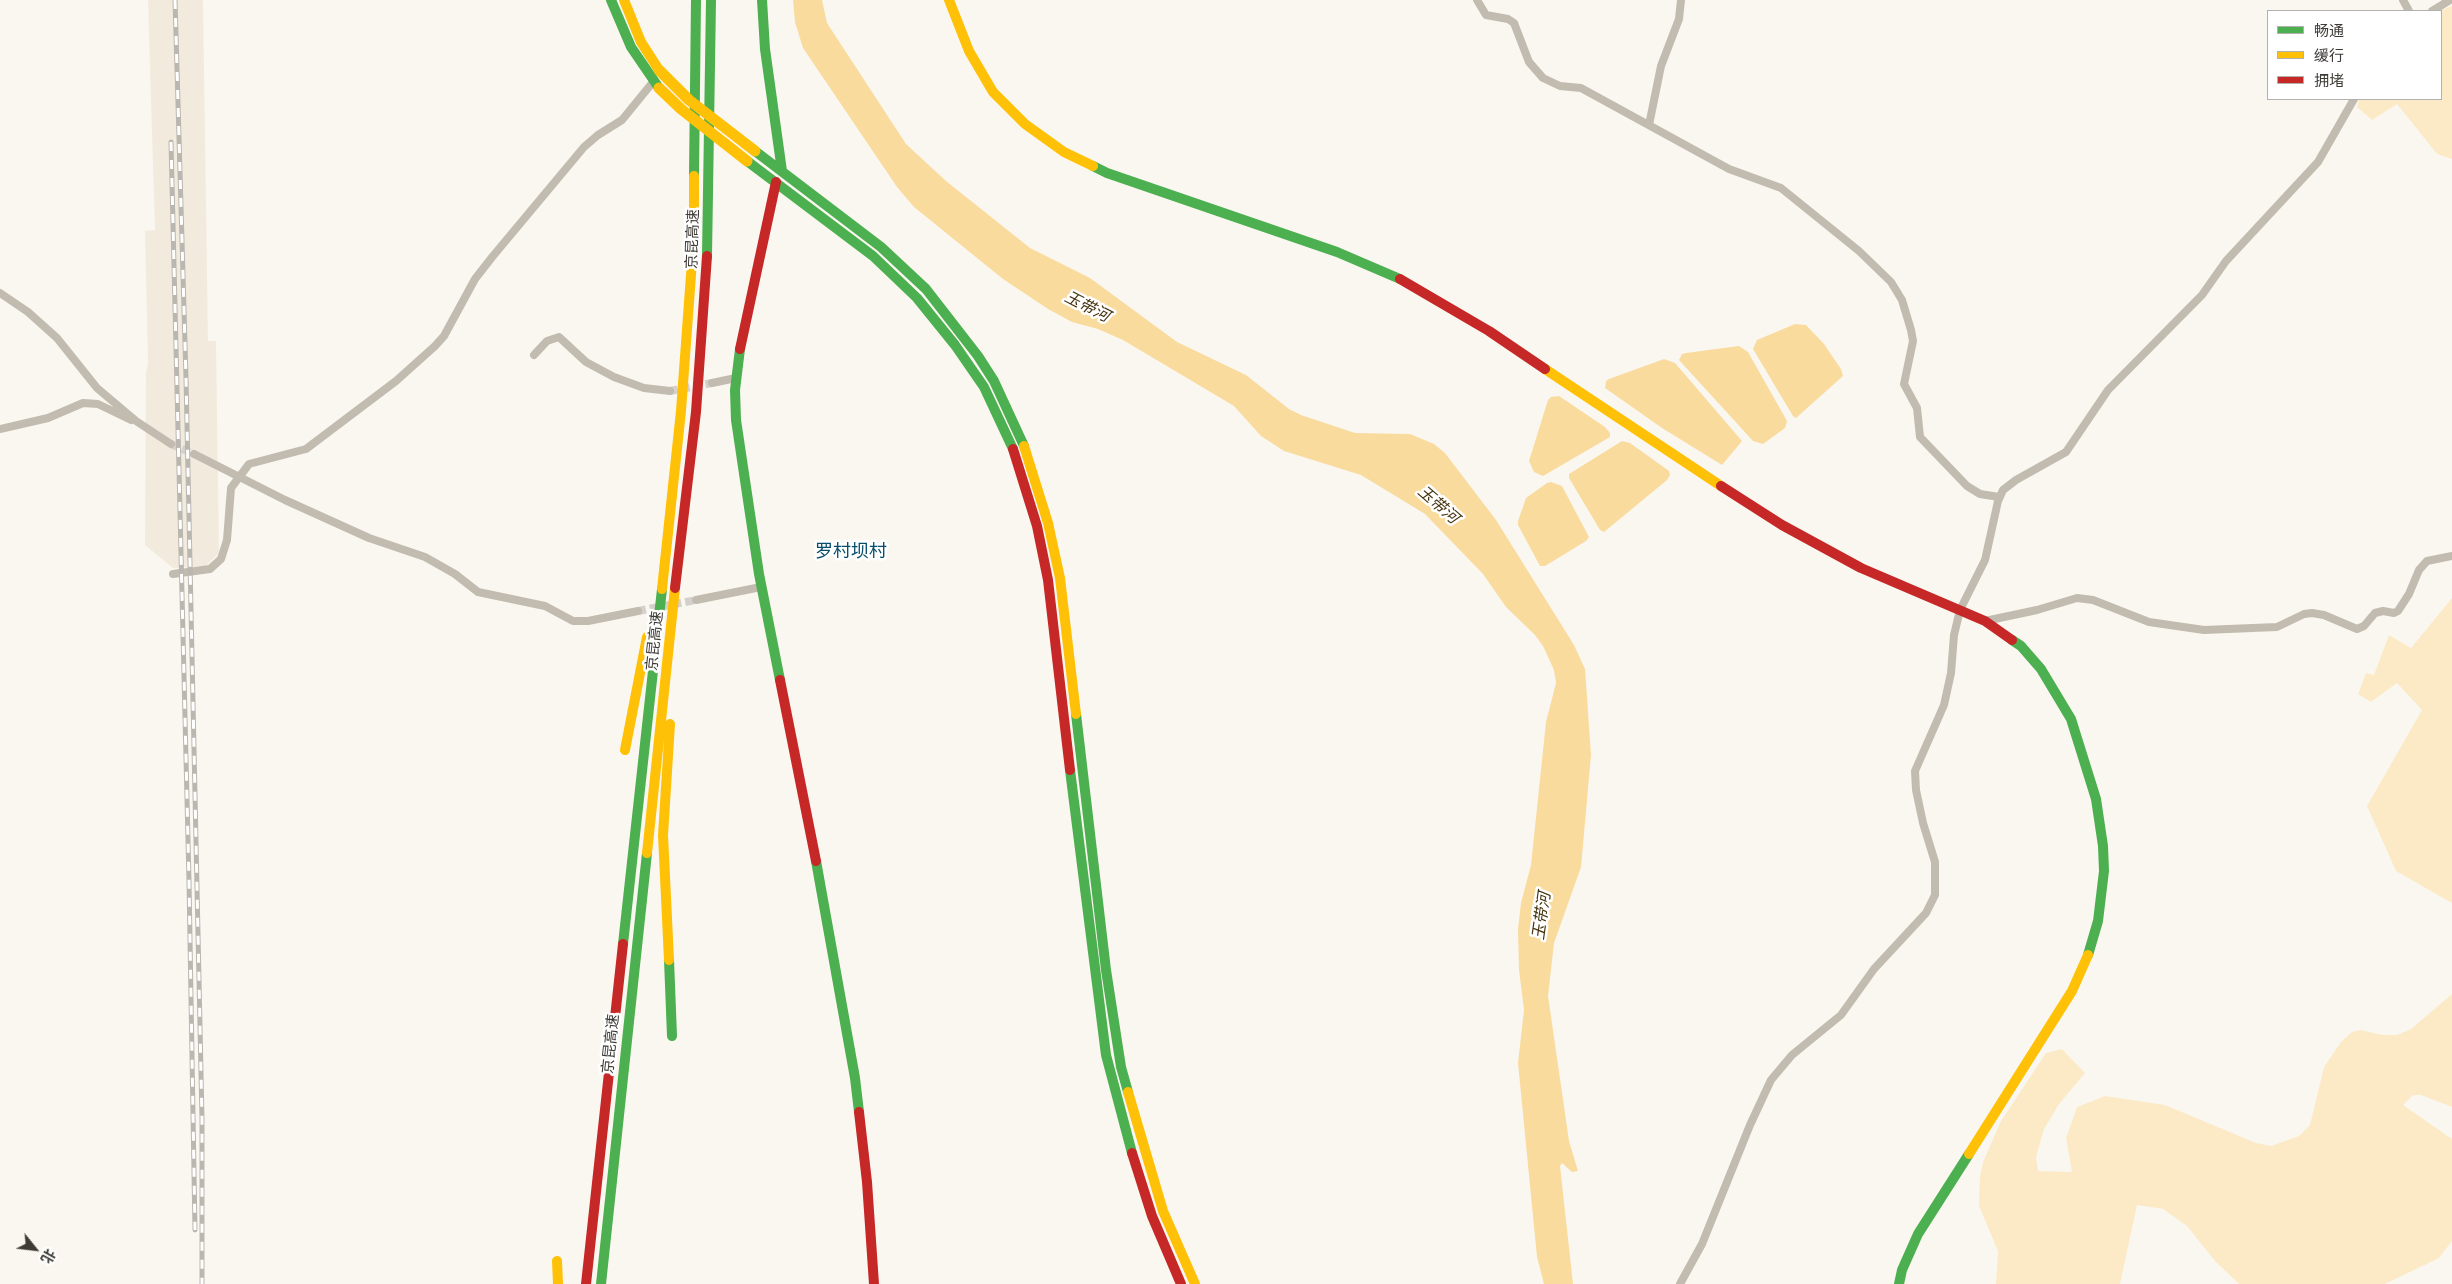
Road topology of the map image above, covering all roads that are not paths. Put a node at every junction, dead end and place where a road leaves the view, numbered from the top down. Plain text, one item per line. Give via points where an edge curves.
1 (611, 0) edge
2 (624, 0) edge
3 (696, 0) edge
4 (711, 0) edge
5 (762, 0) edge
6 (949, 0) edge
7 (1477, 0) edge
8 (1680, 0) edge
9 (2450, 0) edge
10 (2434, 10) edge
11 (656, 85) junction
12 (2353, 100) edge
13 (1648, 125) junction
14 (782, 171) junction
15 (776, 182) junction
16 (0, 293) edge
17 (534, 355) dead end
18 (736, 378) junction
19 (712, 383) tunnel mouth
20 (670, 391) tunnel mouth
21 (136, 421) junction
22 (0, 429) edge
23 (171, 444) tunnel mouth
24 (194, 454) tunnel mouth
25 (239, 475) junction
26 (1999, 497) junction
27 (671, 498) junction
28 (2452, 556) edge
29 (678, 568) junction
30 (173, 574) dead end
31 (761, 587) junction
32 (696, 600) tunnel mouth
33 (1960, 610) junction
34 (638, 611) tunnel mouth
35 (1985, 621) junction
36 (625, 750) dead end
37 (672, 1036) dead end
38 (557, 1261) dead end
39 (558, 1284) edge
40 (586, 1284) edge
41 (601, 1284) edge
42 (874, 1284) edge
43 (1181, 1284) edge
44 (1195, 1284) edge
45 (1680, 1284) edge
46 (1899, 1284) edge

1 - 11 main road via 631,47
2 - 14 main road, bridge via 642,42 659,70 689,100
3 - 27 main road, 京昆高速 via 693,242 681,411
4 - 29 main road, 京昆高速 via 706,287 696,419
5 - 14 main road
6 - 33 main road via 969,51 993,92 1025,124 1064,152 1107,173 1337,252 1399,278 1489,331 1782,525 1861,568
7 - 13 street via 1486,14 1514,23 1529,62 1543,78 1560,86 1582,88
8 - 13 street via 1679,19 1661,66
9 - 10 street
11 - 15 main road, bridge via 686,113
11 - 25 street via 622,120 584,147 475,279 436,346 396,381 306,449 252,462
12 - 26 street via 2318,162 2226,261 2202,295 2108,390 2066,452 2016,480
13 - 26 street via 1728,169 1781,188 1859,251 1891,282 1902,300 1912,330 1912,352 1904,373 1904,384 1917,408 1920,437 1967,486 1980,494
14 - 44 main road via 881,247 926,290 965,338 994,381 1026,448 1060,578 1118,1052 1153,1181 1178,1250
15 - 18 main road
15 - 43 main road via 873,256 916,298 984,387 1014,452 1037,526 1048,580 1106,1055 1144,1194
16 - 21 street via 57,338 97,388
17 - 20 street via 547,341 559,337 586,362 614,377 644,388
18 - 19 street
18 - 31 main road via 736,420
21 - 22 street via 98,404 83,403 48,418
21 - 23 street
24 - 25 street
25 - 30 street via 230,488 227,540 221,559 210,570
25 - 34 street via 369,538 425,557 478,592 545,606 573,621
26 - 33 street via 1985,560
27 - 36 main road
27 - 40 main road, 京昆高速
28 - 35 street via 2427,561 2398,611 2375,613 2357,629 2312,613 2276,627 2204,630 2150,622 2093,600 2077,598
29 - 37 main road via 663,835
29 - 41 main road, 京昆高速
31 - 32 street
31 - 42 main road via 814,850 855,1078
33 - 35 main road
33 - 45 street via 1944,705 1915,771 1923,823 1936,866 1936,887 1930,906 1874,969 1841,1015 1792,1055 1771,1080 1702,1244
35 - 46 main road via 2007,635 2034,661 2054,688 2070,720 2090,773 2100,818 2104,871 2101,906 2092,945 2072,991 1918,1234
38 - 39 main road

